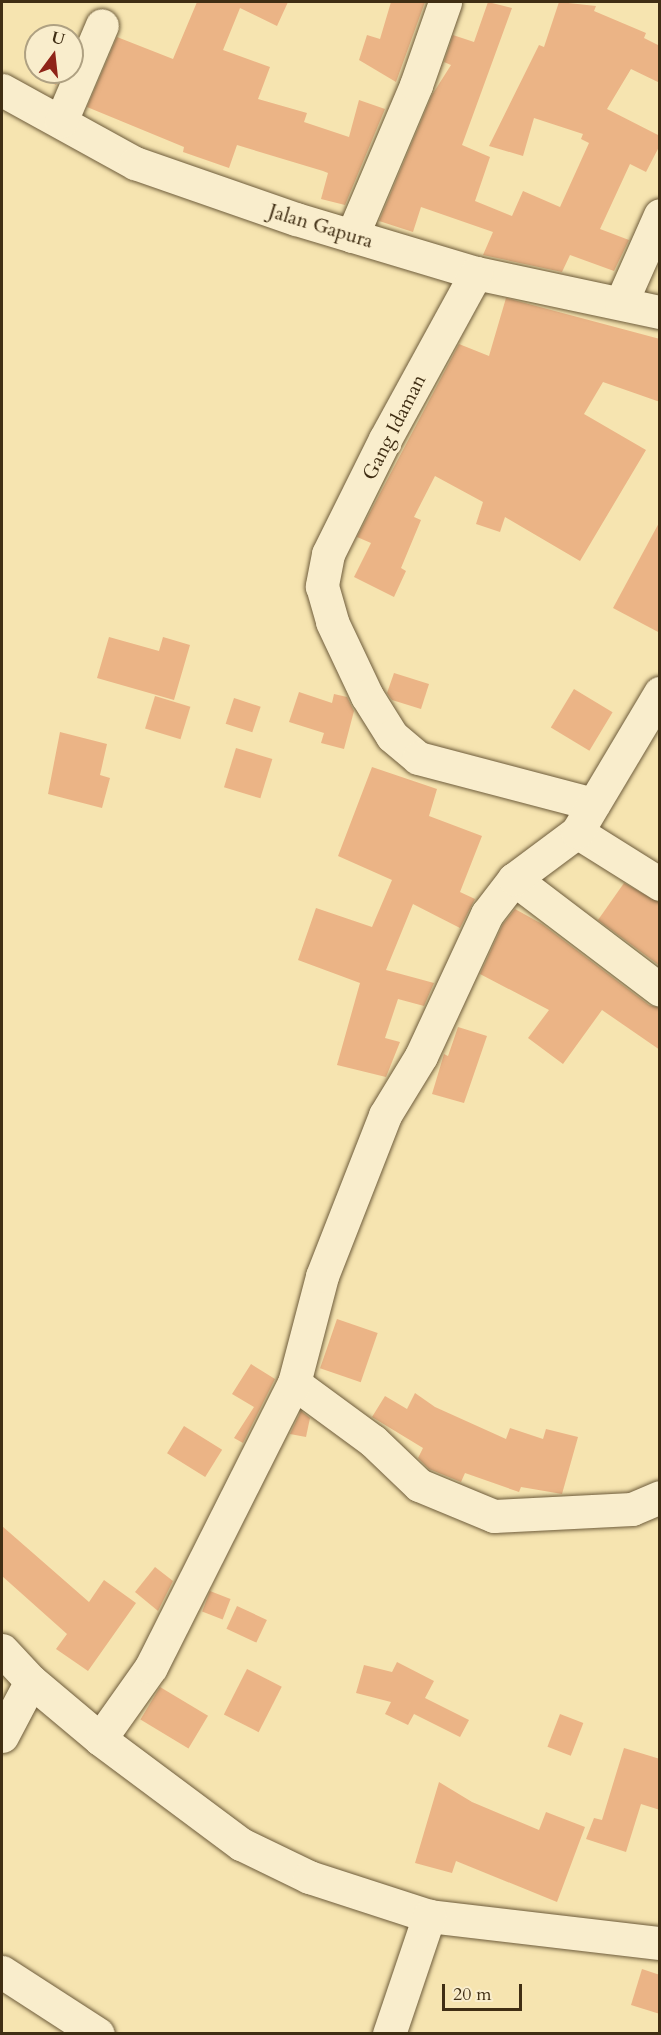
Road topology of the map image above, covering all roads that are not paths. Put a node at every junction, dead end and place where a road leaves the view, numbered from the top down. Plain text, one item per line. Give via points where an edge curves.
1 (445, 2) edge
2 (102, 25) dead end
3 (2, 90) edge
4 (61, 121) junction
5 (660, 215) edge
6 (352, 236) junction
7 (476, 273) junction
8 (621, 303) junction
9 (660, 312) edge
10 (660, 693) edge
11 (585, 818) junction
12 (514, 879) junction
13 (660, 884) edge
14 (660, 990) edge
15 (294, 1383) junction
16 (660, 1497) edge
17 (2, 1650) edge
18 (31, 1681) junction
19 (2, 1736) edge
20 (100, 1739) junction
21 (429, 1916) junction
22 (660, 1943) edge
23 (2, 1972) edge
24 (98, 2034) edge
25 (389, 2034) edge

1 - 6 street via 416,85
2 - 4 street
3 - 4 street, Jalan Gapura
4 - 6 street, Jalan Gapura via 135,163
5 - 8 street
6 - 7 street, Jalan Gapura
7 - 8 street, Jalan Gapura
7 - 11 street, Gang Idaman via 385,439 328,554 322,586 332,622 367,696 392,736 418,758
8 - 9 street, Jalan Gapura
10 - 11 street
11 - 12 street
11 - 13 street
12 - 14 street
12 - 15 street via 487,914 421,1056 385,1115 322,1276
15 - 16 street via 373,1441 419,1485 494,1516 632,1509
15 - 20 street via 151,1667
17 - 18 street
18 - 19 street
18 - 20 street
20 - 21 street via 241,1844 309,1877
21 - 22 street
21 - 25 street
23 - 24 street

